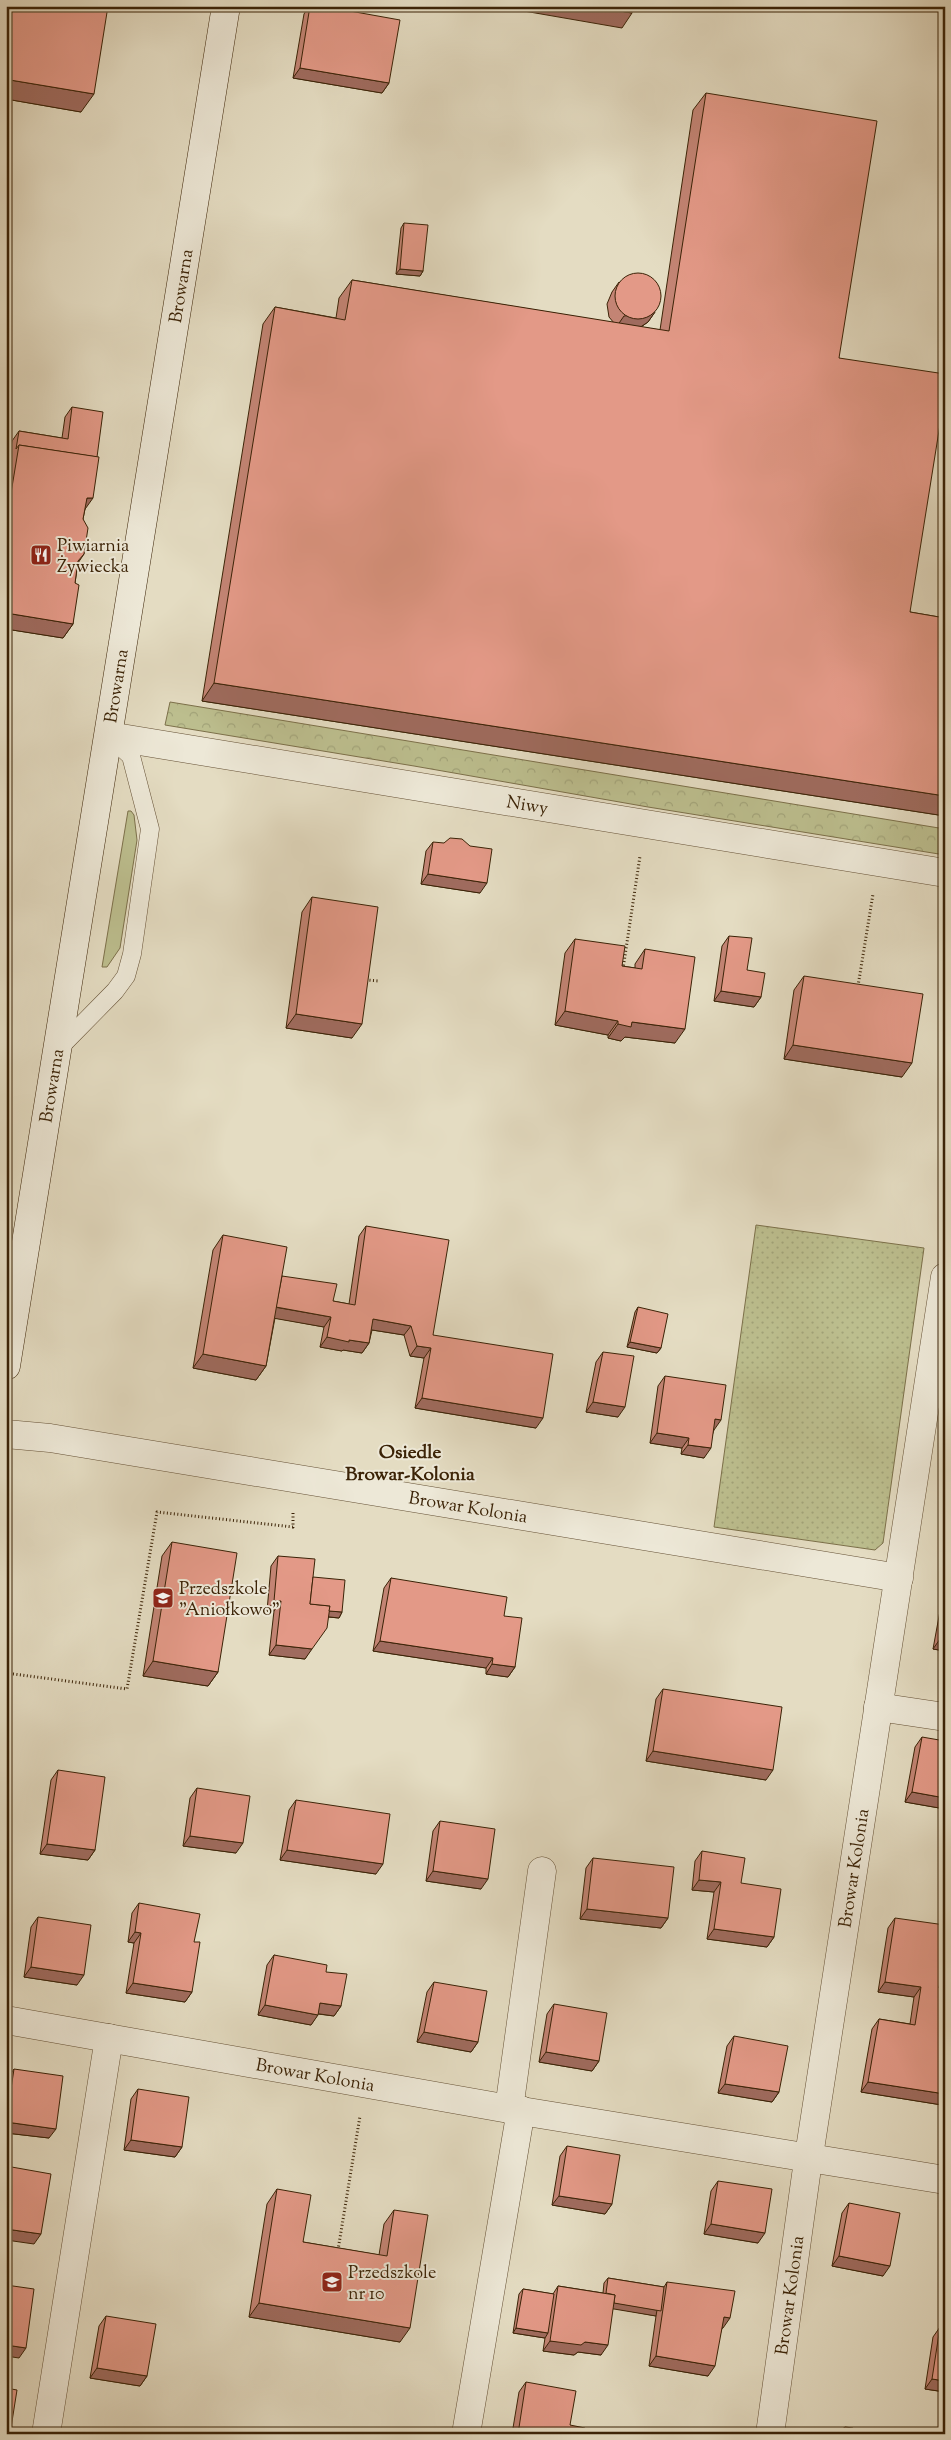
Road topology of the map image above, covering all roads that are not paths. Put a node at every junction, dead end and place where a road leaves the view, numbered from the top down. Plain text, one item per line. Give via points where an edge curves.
1 (226, 6) edge
2 (109, 736) junction
3 (945, 873) edge
4 (58, 1049) junction
5 (945, 1277) edge
6 (6, 1366) edge
7 (6, 1434) edge
8 (898, 1578) junction
9 (878, 1707) junction
10 (945, 1717) edge
11 (542, 1871) dead end
12 (6, 2020) edge
13 (109, 2038) junction
14 (515, 2109) junction
15 (809, 2157) junction
16 (945, 2180) edge
17 (46, 2434) edge
18 (466, 2434) edge
19 (770, 2434) edge

1 - 2 street, Browarna
2 - 3 street, Niwy
2 - 4 street, Browarna
2 - 4 lane via 131,756 150,829 132,954 126,976 115,991
4 - 6 street, Browarna
5 - 8 street, Browar Kolonia
7 - 8 street, Browar Kolonia via 50,1438
8 - 9 street, Browar Kolonia
9 - 10 street
9 - 15 street, Browar Kolonia
11 - 14 street
12 - 13 street, Browar Kolonia
13 - 14 street, Browar Kolonia
13 - 17 street
14 - 15 street, Browar Kolonia
14 - 18 street
15 - 16 street, Browar Kolonia
15 - 19 street, Browar Kolonia

